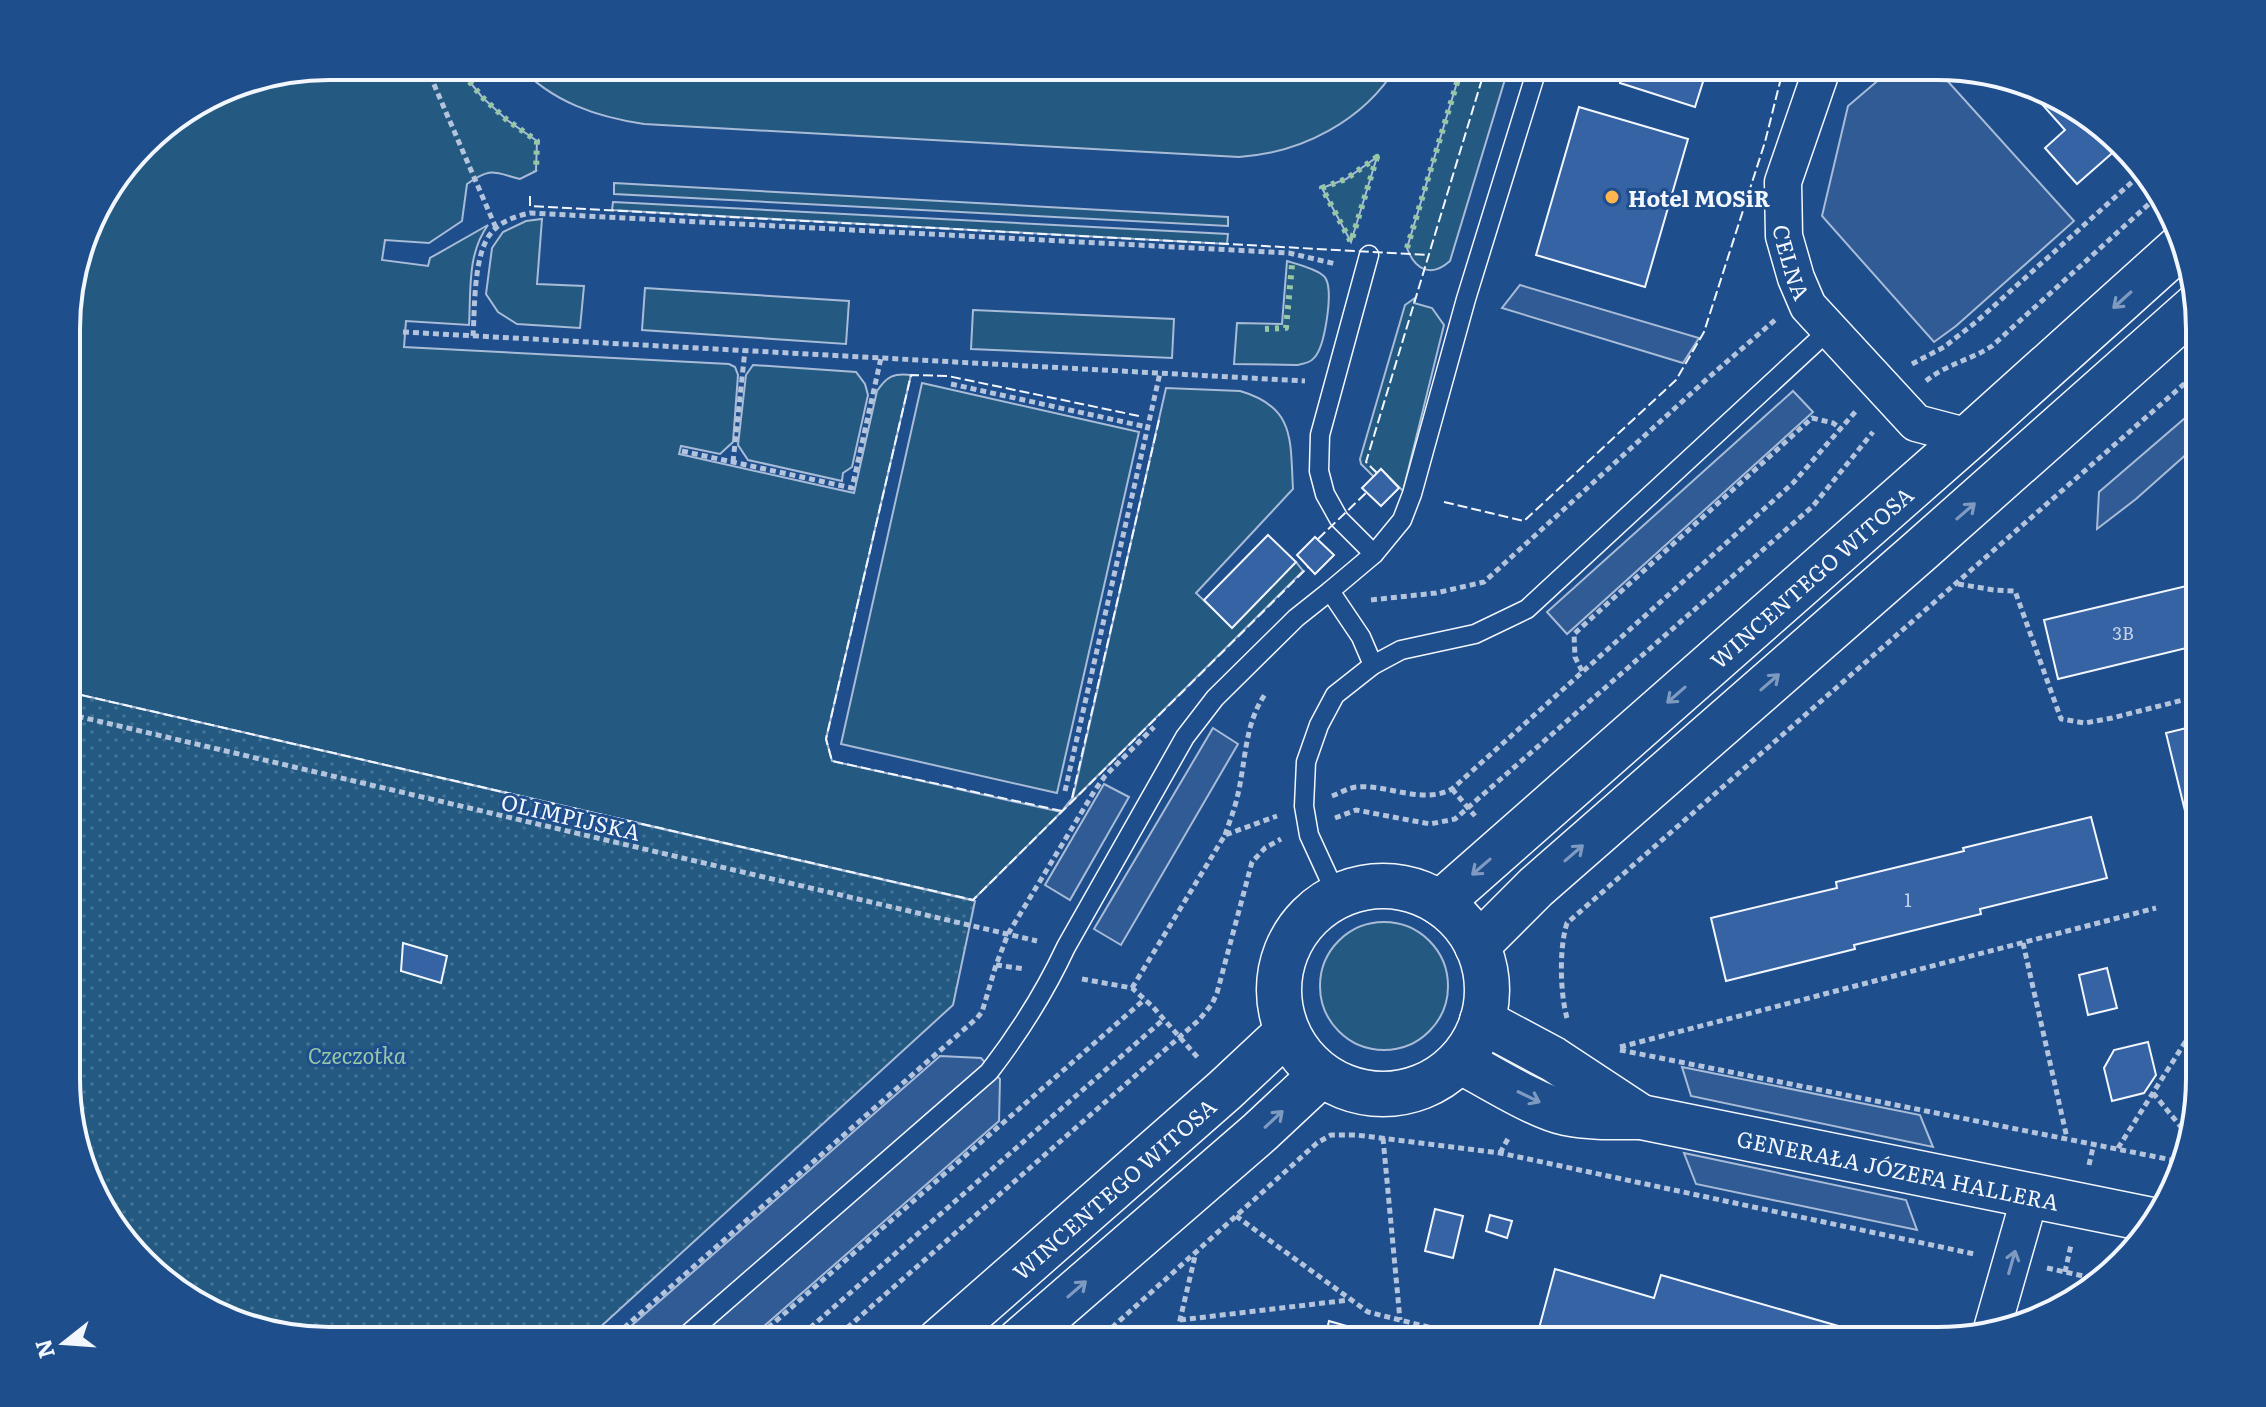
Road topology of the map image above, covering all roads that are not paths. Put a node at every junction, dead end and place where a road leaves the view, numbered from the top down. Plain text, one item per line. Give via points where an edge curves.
1 (1534, 80) edge
2 (1818, 80) edge
3 (2174, 253) edge
4 (1366, 263) road end
5 (2185, 316) edge
6 (1829, 330) junction
7 (1899, 404) junction
8 (1969, 437) junction
9 (1921, 480) junction
10 (1374, 554) junction
11 (1330, 591) junction
12 (1373, 665) junction
13 (1337, 896) junction
14 (1440, 903) junction
15 (1477, 946) junction
16 (1482, 1021) junction
17 (1287, 1032) junction
18 (1460, 1061) junction
19 (1321, 1075) junction
20 (1641, 1117) junction
21 (2030, 1196) junction
22 (2142, 1218) edge
23 (1995, 1320) edge
24 (696, 1327) edge
25 (955, 1327) edge
26 (1036, 1327) edge

1 - 10 lane via 1412,494 1402,520
2 - 6 street, CELNA via 1783,182 1784,236 1808,306
3 -> 8 main road, WINCENTEGO WITOSA
4 - 10 lane via 1320,435 1319,471 1339,519
15 -> 5 main road via 1536,887
6 - 7 street, CELNA
6 - 12 lane via 1527,609 1475,634 1401,650
7 - 8 street
7 - 9 street
8 - 9 main road, WINCENTEGO WITOSA
9 -> 14 main road, WINCENTEGO WITOSA
10 - 11 lane
11 - 12 lane
11 - 24 lane via 1215,698 1185,737 1054,973 989,1072
12 - 13 lane via 1335,695 1306,762 1308,829
13 - 14 main road via 1372,886 1408,889
13 - 17 main road via 1311,914 1291,940 1280,969 1279,1001
14 - 15 main road via 1462,922
15 - 16 main road via 1487,983
16 - 18 main road
16 - 20 main road, GENERAŁA JÓZEFA HALLERA via 1553,1059
17 - 19 main road
17 - 25 main road, WINCENTEGO WITOSA
18 - 19 main road via 1430,1084 1393,1094 1355,1091
18 -> 20 main road, GENERAŁA JÓZEFA HALLERA via 1564,1112
26 -> 19 main road
20 - 21 main road, GENERAŁA JÓZEFA HALLERA
21 - 22 main road, GENERAŁA JÓZEFA HALLERA
23 -> 21 street

